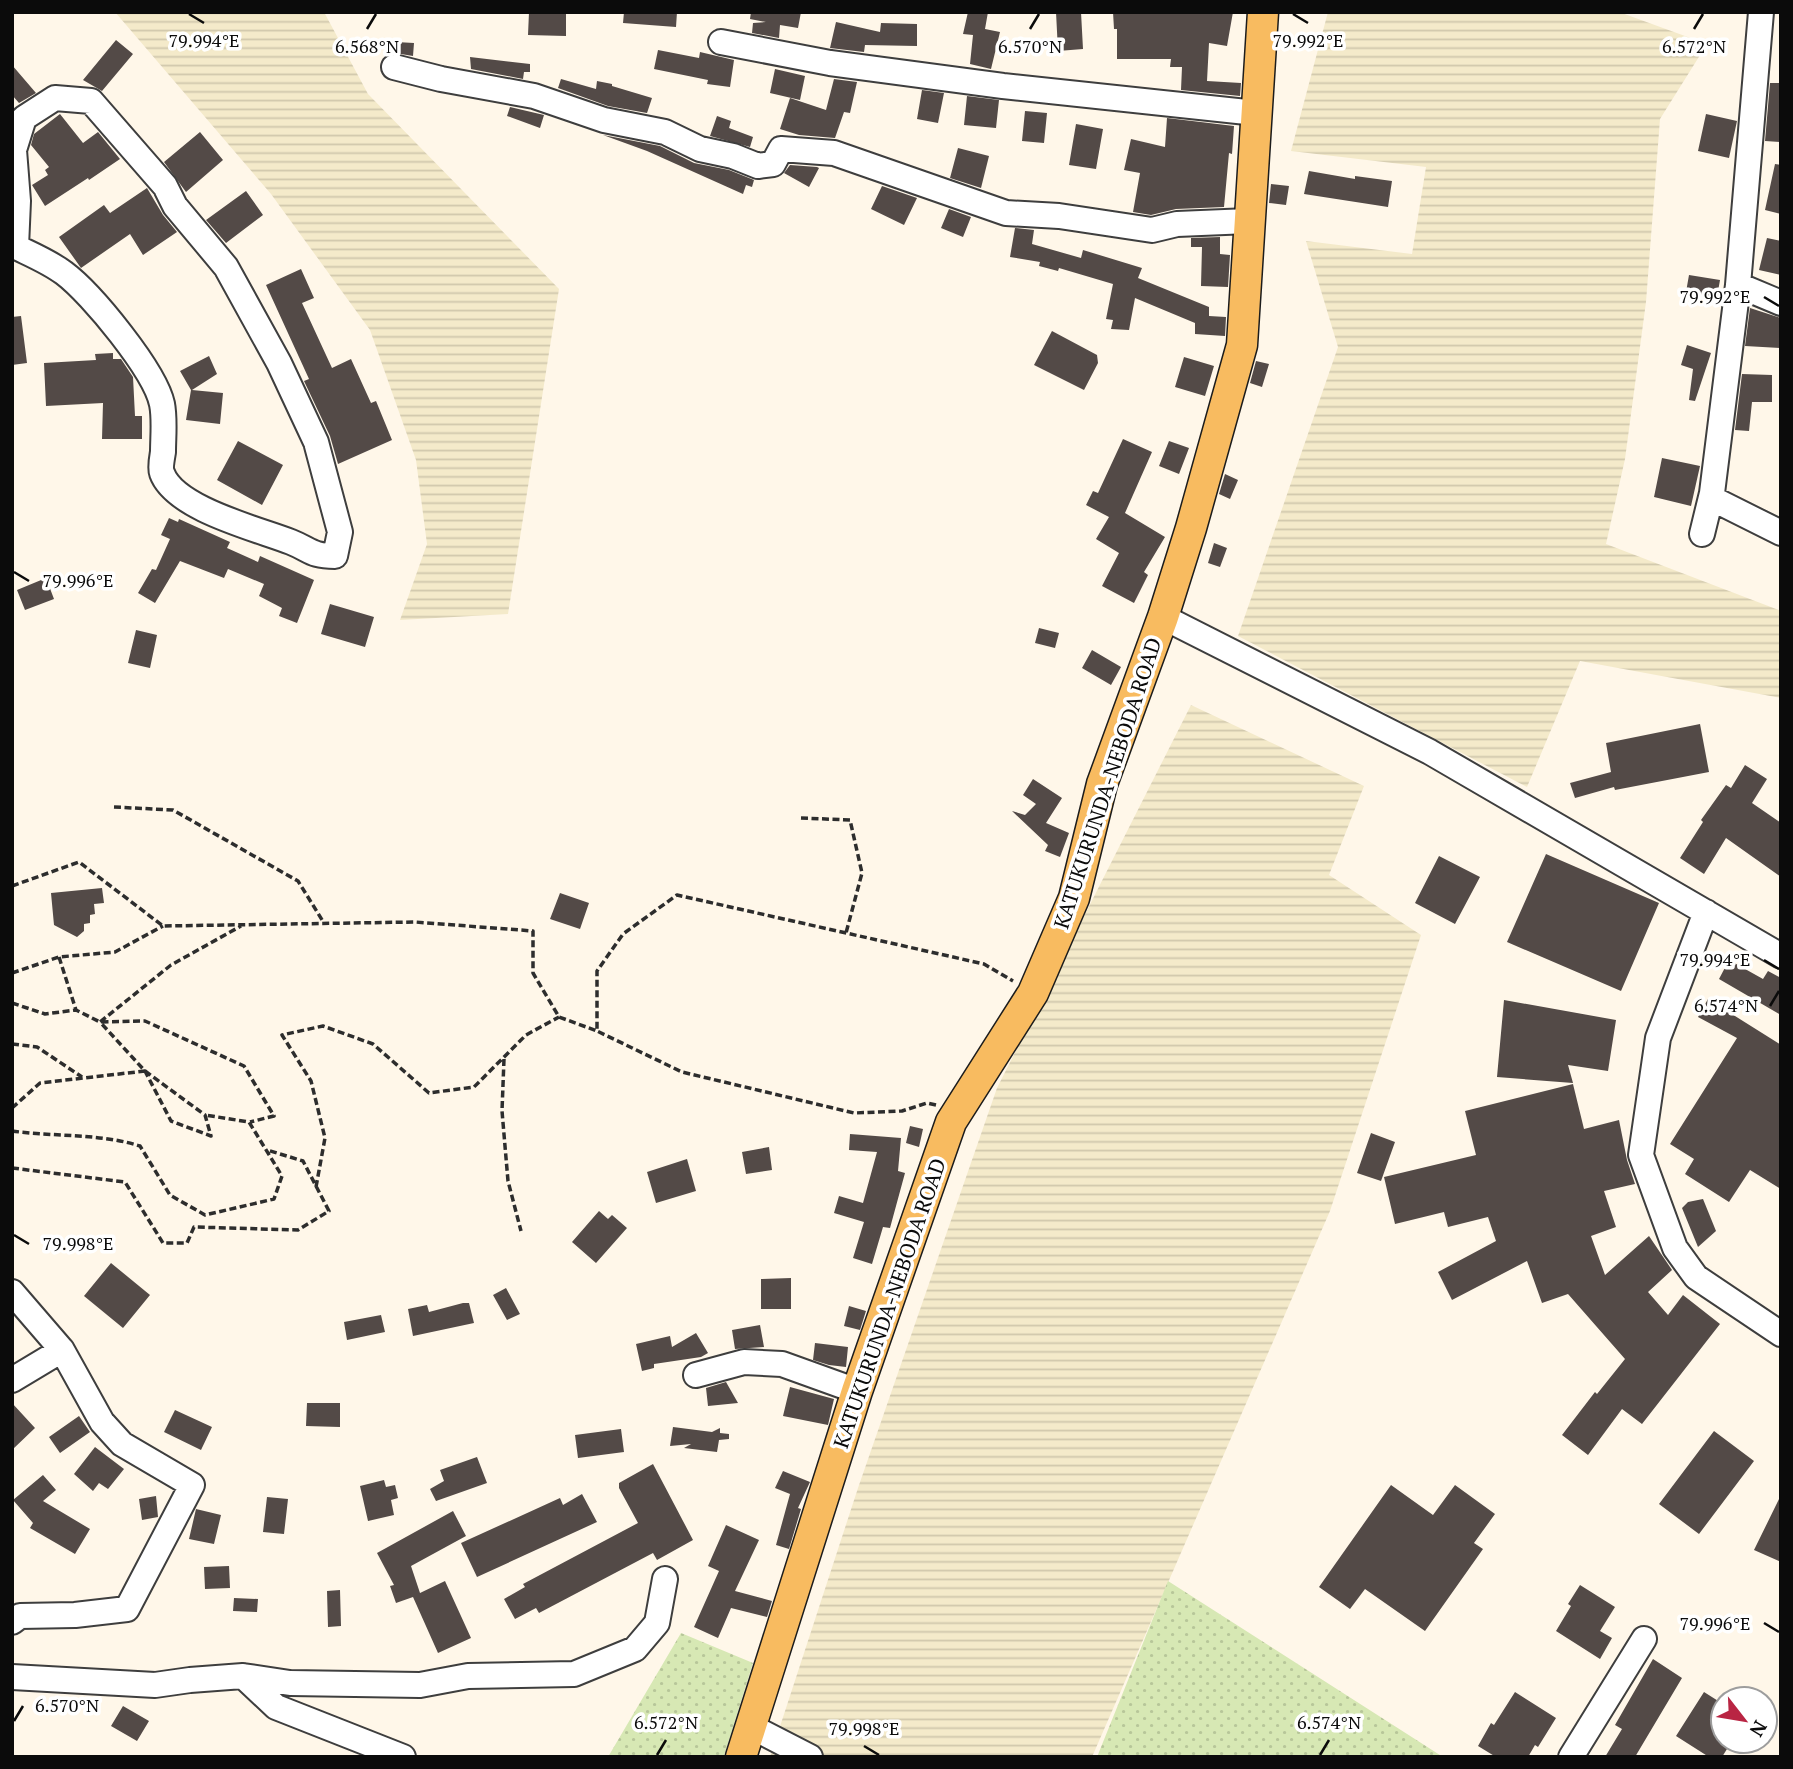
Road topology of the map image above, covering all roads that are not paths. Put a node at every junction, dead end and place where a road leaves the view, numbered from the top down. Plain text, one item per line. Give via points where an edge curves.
1 (1263, 12) edge
2 (1761, 12) edge
3 (721, 42) dead end
4 (394, 67) dead end
5 (1256, 113) junction
6 (1249, 221) junction
7 (14, 246) edge
8 (1738, 285) junction
9 (1781, 303) edge
10 (1710, 498) junction
11 (1781, 533) edge
12 (1702, 534) dead end
13 (1163, 617) junction
14 (1706, 912) junction
15 (1781, 956) edge
16 (12, 1292) edge
17 (1781, 1334) edge
18 (62, 1350) junction
19 (695, 1375) dead end
20 (12, 1380) edge
21 (857, 1391) junction
22 (665, 1579) dead end
23 (12, 1622) edge
24 (1644, 1639) dead end
25 (243, 1676) junction
26 (12, 1677) edge
27 (752, 1727) junction
28 (403, 1757) edge
29 (741, 1757) edge
30 (810, 1757) edge
31 (1572, 1757) edge

1 - 5 main road, KATUKURUNDA-NEBODA ROAD
2 - 8 street
3 - 5 street via 977,83
4 - 6 street via 534,96 604,120 665,132 700,149 758,166 773,164 781,149 834,153 1006,213 1152,230 1177,224
5 - 6 main road, KATUKURUNDA-NEBODA ROAD
6 - 13 main road, KATUKURUNDA-NEBODA ROAD via 1242,345
7 - 7 street via 47,262 88,295 149,373 162,403 162,473 176,492 226,519 317,556 335,556 341,532 316,442 279,363 226,267 175,206 165,186 91,101 55,98 24,118 14,150 18,201
8 - 9 street
8 - 10 street
10 - 11 street
10 - 12 street
13 - 14 street via 1430,752
13 - 21 main road, KATUKURUNDA-NEBODA ROAD via 1102,785 1074,898 1032,993 951,1122
14 - 15 street
14 - 17 street via 1658,1038 1640,1155 1675,1248 1696,1277
16 - 18 street
18 - 20 street
18 - 23 street via 102,1422 122,1444 192,1486 127,1609 20,1616
19 - 21 street via 744,1362 782,1363
21 - 27 main road, KATUKURUNDA-NEBODA ROAD
22 - 25 street via 657,1623 635,1649 574,1674 468,1676 420,1685 290,1683
24 - 31 street
25 - 26 street via 155,1685
25 - 28 street via 276,1707
27 - 29 main road, KATUKURUNDA-NEBODA ROAD
27 - 30 street

